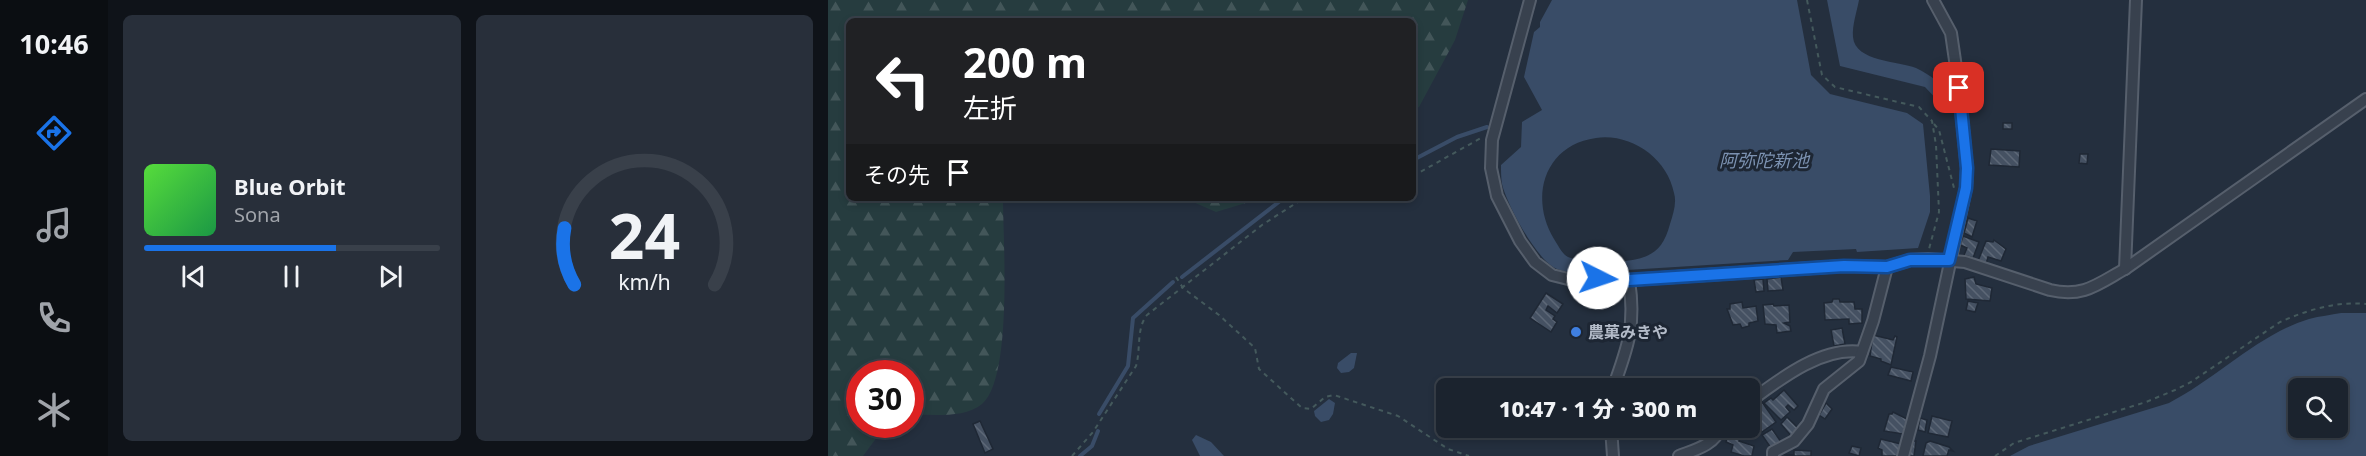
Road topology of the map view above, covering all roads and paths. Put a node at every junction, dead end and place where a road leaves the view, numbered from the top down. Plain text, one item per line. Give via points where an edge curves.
1 (1530, 0) edge
2 (1807, 0) edge
3 (1933, 0) edge
4 (2136, 0) edge
5 (2366, 99) edge
6 (1932, 121) junction
7 (1492, 140) junction
8 (1416, 174) edge
9 (1966, 188) junction
10 (1299, 201) edge
11 (1929, 249) dead end
12 (1949, 260) junction
13 (1887, 267) junction
14 (2125, 268) junction
15 (1176, 277) dead end
16 (1629, 280) junction
17 (1183, 288) junction
18 (2366, 304) edge
19 (1862, 351) junction
20 (1616, 378) edge
21 (1760, 394) edge
22 (1612, 438) edge
23 (1713, 438) edge
24 (1072, 456) edge
25 (1469, 456) edge
26 (1613, 456) edge
27 (1679, 456) edge
28 (1773, 456) edge
29 (1903, 456) edge
30 (1995, 456) edge

1 - 7 street
2 - 6 path via 1822,75 1835,87 1919,107
3 - 9 street via 1951,33
4 - 14 street
5 - 14 street
6 - 9 path via 1939,130 1953,189
6 - 11 path via 1939,212
7 - 8 path via 1479,138
7 - 16 street via 1491,168 1497,196 1535,262 1552,275 1572,280
9 - 12 street
10 - 17 path via 1262,225
12 - 13 street via 1910,260
12 - 14 street via 2064,294 2089,290
12 - 29 street via 1930,356
13 - 16 street via 1844,266
13 - 19 street
15 - 17 path
16 - 20 street via 1632,330
17 - 24 path via 1142,322 1136,366 1093,432
17 - 25 path via 1255,348 1259,369 1302,408 1311,409 1334,395 1398,416 1448,449
18 - 30 path via 2320,307 2292,316 2175,390 2014,443
19 - 21 street via 1818,358
19 - 28 street via 1859,361 1824,389 1808,424 1794,441 1773,452
22 - 26 street
23 - 27 street via 1705,446

